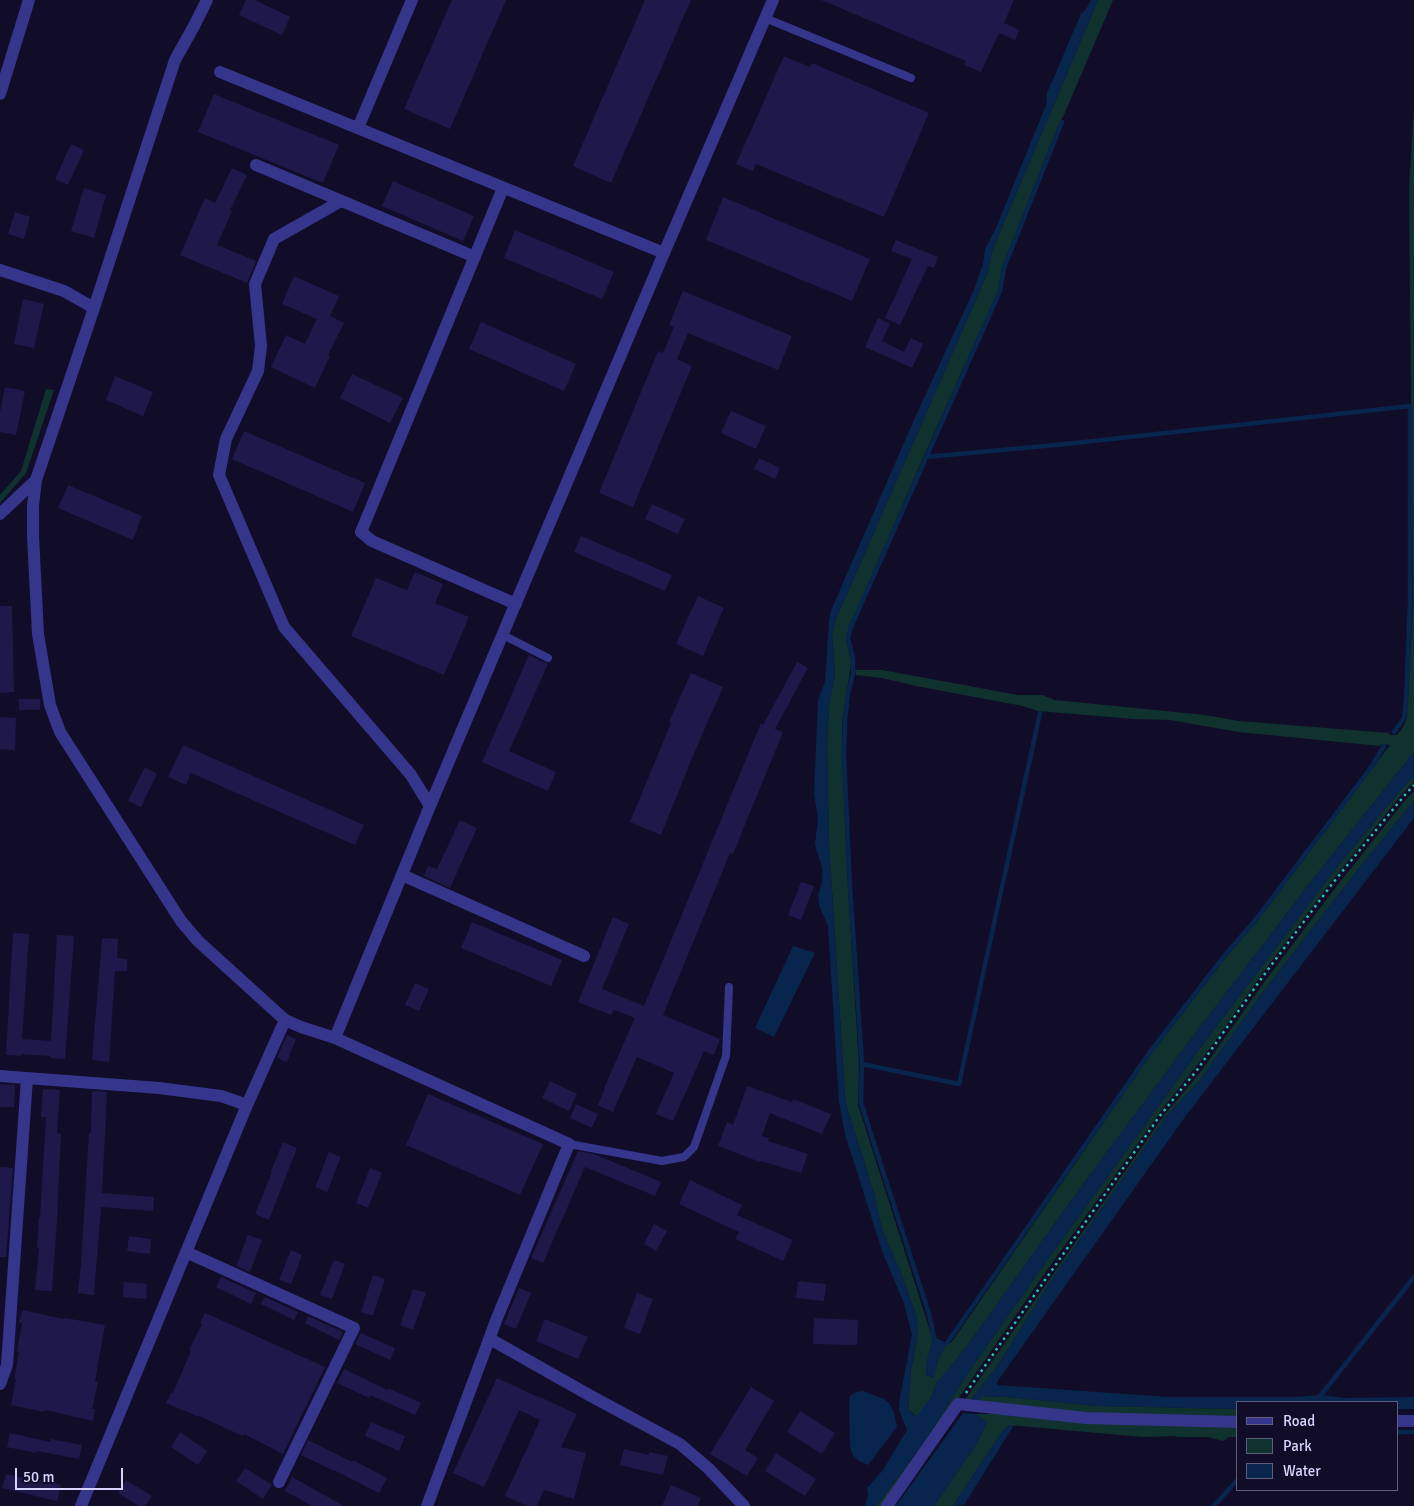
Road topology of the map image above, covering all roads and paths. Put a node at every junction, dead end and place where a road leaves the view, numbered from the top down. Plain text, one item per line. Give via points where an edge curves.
1 (29, 0) edge
2 (207, 0) edge
3 (412, 0) edge
4 (773, 0) edge
5 (765, 18) junction
6 (220, 72) dead end
7 (911, 78) dead end
8 (0, 94) edge
9 (358, 128) junction
10 (256, 165) dead end
11 (503, 188) junction
12 (341, 200) junction
13 (664, 253) junction
14 (475, 257) junction
15 (0, 270) edge
16 (94, 308) junction
17 (36, 480) junction
18 (0, 514) edge
19 (516, 604) junction
20 (503, 635) junction
21 (548, 658) dead end
22 (1414, 785) edge
23 (430, 806) junction
24 (402, 875) junction
25 (584, 956) dead end
26 (729, 987) dead end
27 (285, 1020) junction
28 (335, 1038) junction
29 (0, 1076) edge
30 (27, 1078) junction
31 (246, 1105) junction
32 (570, 1144) junction
33 (186, 1252) junction
34 (490, 1339) junction
35 (0, 1384) edge
36 (958, 1404) junction
37 (1414, 1421) edge
38 (1236, 1422) edge
39 (1399, 1422) edge
40 (278, 1482) dead end
41 (81, 1506) edge
42 (427, 1506) edge
43 (744, 1506) edge
44 (887, 1506) edge

1 - 8 street
2 - 16 street via 175,60
3 - 9 street
4 - 5 street
5 - 7 lane
5 - 13 street
6 - 9 street
9 - 11 street
10 - 12 street
11 - 13 street
11 - 14 street
12 - 14 street
12 - 23 street via 274,239 255,284 261,346 258,371 226,439 219,475 284,627 411,775
13 - 19 street
14 - 19 street via 361,532 372,541
15 - 16 street via 64,291
16 - 17 street
17 - 18 street
17 - 27 street via 33,521 38,634 50,705 60,732 198,942
19 - 20 street
20 - 21 lane
20 - 23 street
22 - 36 path via 1332,884 1159,1117
23 - 24 street
24 - 25 street
24 - 28 street
26 - 32 lane via 726,1056 694,1147 684,1157 662,1161
27 - 28 street
27 - 31 street
28 - 32 street
29 - 30 street
30 - 31 street via 159,1088 221,1096
30 - 35 street via 7,1365
31 - 33 street
32 - 34 street
33 - 40 street via 354,1328
33 - 41 street
34 - 42 street
34 - 43 street via 680,1444
36 - 38 street via 1086,1418
36 - 44 street
37 - 39 street

